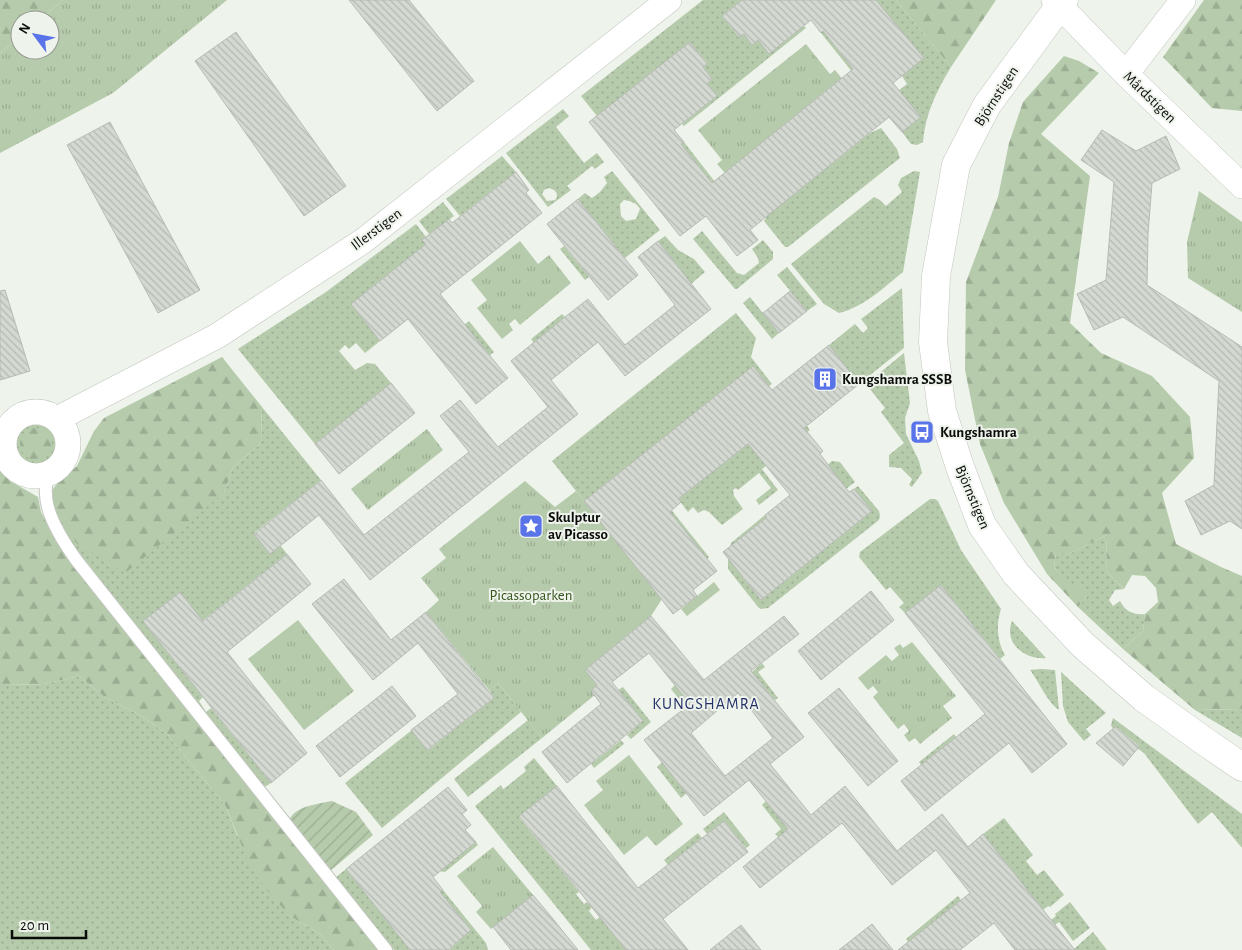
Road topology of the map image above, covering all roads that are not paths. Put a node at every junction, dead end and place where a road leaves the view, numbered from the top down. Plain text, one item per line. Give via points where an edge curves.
1 (669, 0) edge
2 (1183, 0) edge
3 (1059, 2) edge
4 (1126, 74) junction
5 (1242, 186) edge
6 (57, 419) junction
7 (48, 474) junction
8 (1242, 767) edge
9 (386, 950) edge

1 - 6 street, Illerstigen via 363,241 217,336
2 - 4 street
3 - 4 street, Mårdstigen
3 - 8 street, Björnstigen via 987,105 956,165 936,276 934,342 942,410 982,525 1016,574 1083,645 1144,698
4 - 5 street, Mårdstigen
6 - 7 street via 66,434 67,452 61,464
6 - 7 street via 41,412 24,413 8,426 4,437 4,454 15,469 35,477
7 - 9 lane via 47,506 62,540

